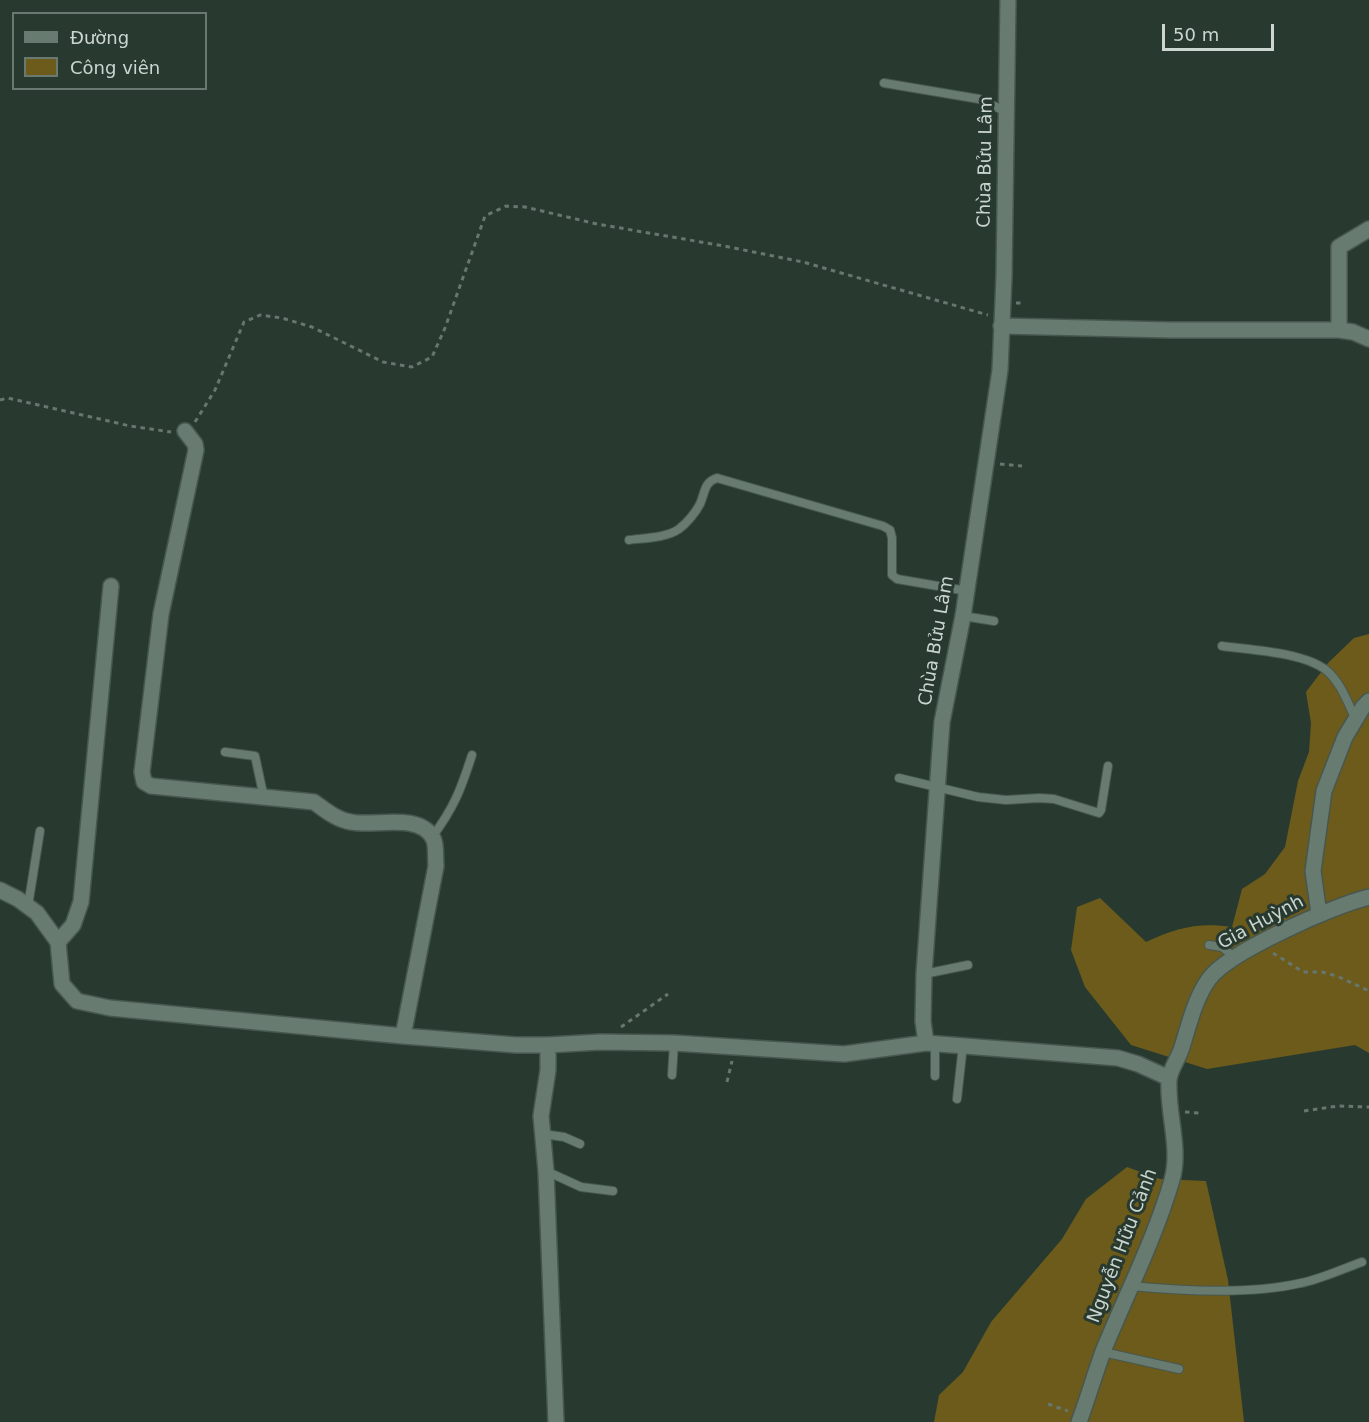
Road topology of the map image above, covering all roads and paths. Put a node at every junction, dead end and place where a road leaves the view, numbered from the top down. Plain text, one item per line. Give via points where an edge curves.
1 (1008, 0) edge
2 (884, 83) dead end
3 (1005, 111) junction
4 (1369, 229) edge
5 (1002, 323) junction
6 (1339, 330) junction
7 (1369, 339) edge
8 (0, 400) edge
9 (184, 431) junction
10 (986, 463) junction
11 (1023, 466) dead end
12 (629, 540) dead end
13 (111, 586) dead end
14 (966, 591) junction
15 (963, 616) junction
16 (994, 621) dead end
17 (1222, 646) dead end
18 (1369, 701) edge
19 (1356, 719) junction
20 (225, 752) dead end
21 (472, 755) dead end
22 (1108, 766) dead end
23 (899, 778) dead end
24 (937, 786) junction
25 (264, 798) junction
26 (40, 831) dead end
27 (432, 837) junction
28 (0, 890) edge
29 (1369, 897) edge
30 (28, 906) junction
31 (1319, 914) junction
32 (58, 942) junction
33 (1209, 945) dead end
34 (1258, 945) junction
35 (1234, 957) junction
36 (968, 965) dead end
37 (924, 974) junction
38 (1369, 991) edge
39 (668, 994) dead end
40 (403, 1036) junction
41 (600, 1042) junction
42 (674, 1043) junction
43 (931, 1043) junction
44 (548, 1045) junction
45 (963, 1045) junction
46 (734, 1047) junction
47 (672, 1075) dead end
48 (935, 1076) dead end
49 (1169, 1078) junction
50 (727, 1082) dead end
51 (957, 1099) dead end
52 (1369, 1107) edge
53 (1304, 1111) dead end
54 (543, 1134) junction
55 (580, 1144) dead end
56 (546, 1171) junction
57 (613, 1191) dead end
58 (1362, 1262) dead end
59 (1131, 1286) junction
60 (1103, 1352) junction
61 (1179, 1369) dead end
62 (1048, 1404) dead end
63 (1080, 1418) edge
64 (556, 1422) edge

1 - 3 street, Chùa Bửu Lâm
2 - 3 lane via 979,99
3 - 5 street, Chùa Bửu Lâm
4 - 6 street via 1339,247
5 - 6 street via 1182,330
5 - 9 path via 803,262 506,206 485,216 432,357 412,368 383,362 312,327 260,315 244,322 215,390 194,423
5 - 10 street, Chùa Bửu Lâm via 1000,370
6 - 7 street
8 - 9 path via 8,398 164,432
9 - 25 street via 196,450 161,614 142,772 144,783
10 - 11 path
10 - 14 street, Chùa Bửu Lâm
12 - 14 lane via 679,529 699,505 710,480 717,478 883,526 890,530 892,575 897,579
13 - 32 street via 81,902 73,925
14 - 15 street, Chùa Bửu Lâm
15 - 16 lane
15 - 24 street, Chùa Bửu Lâm via 942,722
17 - 19 lane via 1276,653 1327,670
18 - 19 street
19 - 31 street via 1338,752 1322,803 1313,871
20 - 25 lane via 255,756
21 - 27 lane via 458,798
22 - 24 lane via 1099,813 1054,799 978,797
23 - 24 lane
24 - 37 street, Chùa Bửu Lâm
25 - 27 street via 314,802 353,823 397,821 423,827
26 - 30 lane
27 - 40 street via 436,866
28 - 30 street
29 - 31 street, Gia Huỳnh
30 - 32 street
31 - 34 street, Gia Huỳnh
32 - 40 street via 62,984 77,1001 110,1008
33 - 35 lane via 1222,947
34 - 35 street, Gia Huỳnh
34 - 38 path via 1303,972 1337,976
35 - 49 street, Gia Huỳnh via 1209,979
36 - 37 lane
37 - 43 street, Chùa Bửu Lâm via 923,1021
39 - 41 path
40 - 44 street
41 - 42 street
41 - 44 street
42 - 46 street
42 - 47 lane
43 - 45 street
43 - 46 street via 844,1054
43 - 48 lane
44 - 54 street via 541,1116
45 - 49 street via 1118,1058
45 - 51 lane
46 - 50 path
49 - 59 street, Nguyễn Hữu Cảnh via 1173,1178
52 - 53 path
54 - 55 lane
54 - 56 street
56 - 57 lane via 581,1187
56 - 64 street
58 - 59 lane via 1301,1283 1274,1287 1176,1290
59 - 60 street, Nguyễn Hữu Cảnh
60 - 61 lane
60 - 63 street, Nguyễn Hữu Cảnh
62 - 63 path

